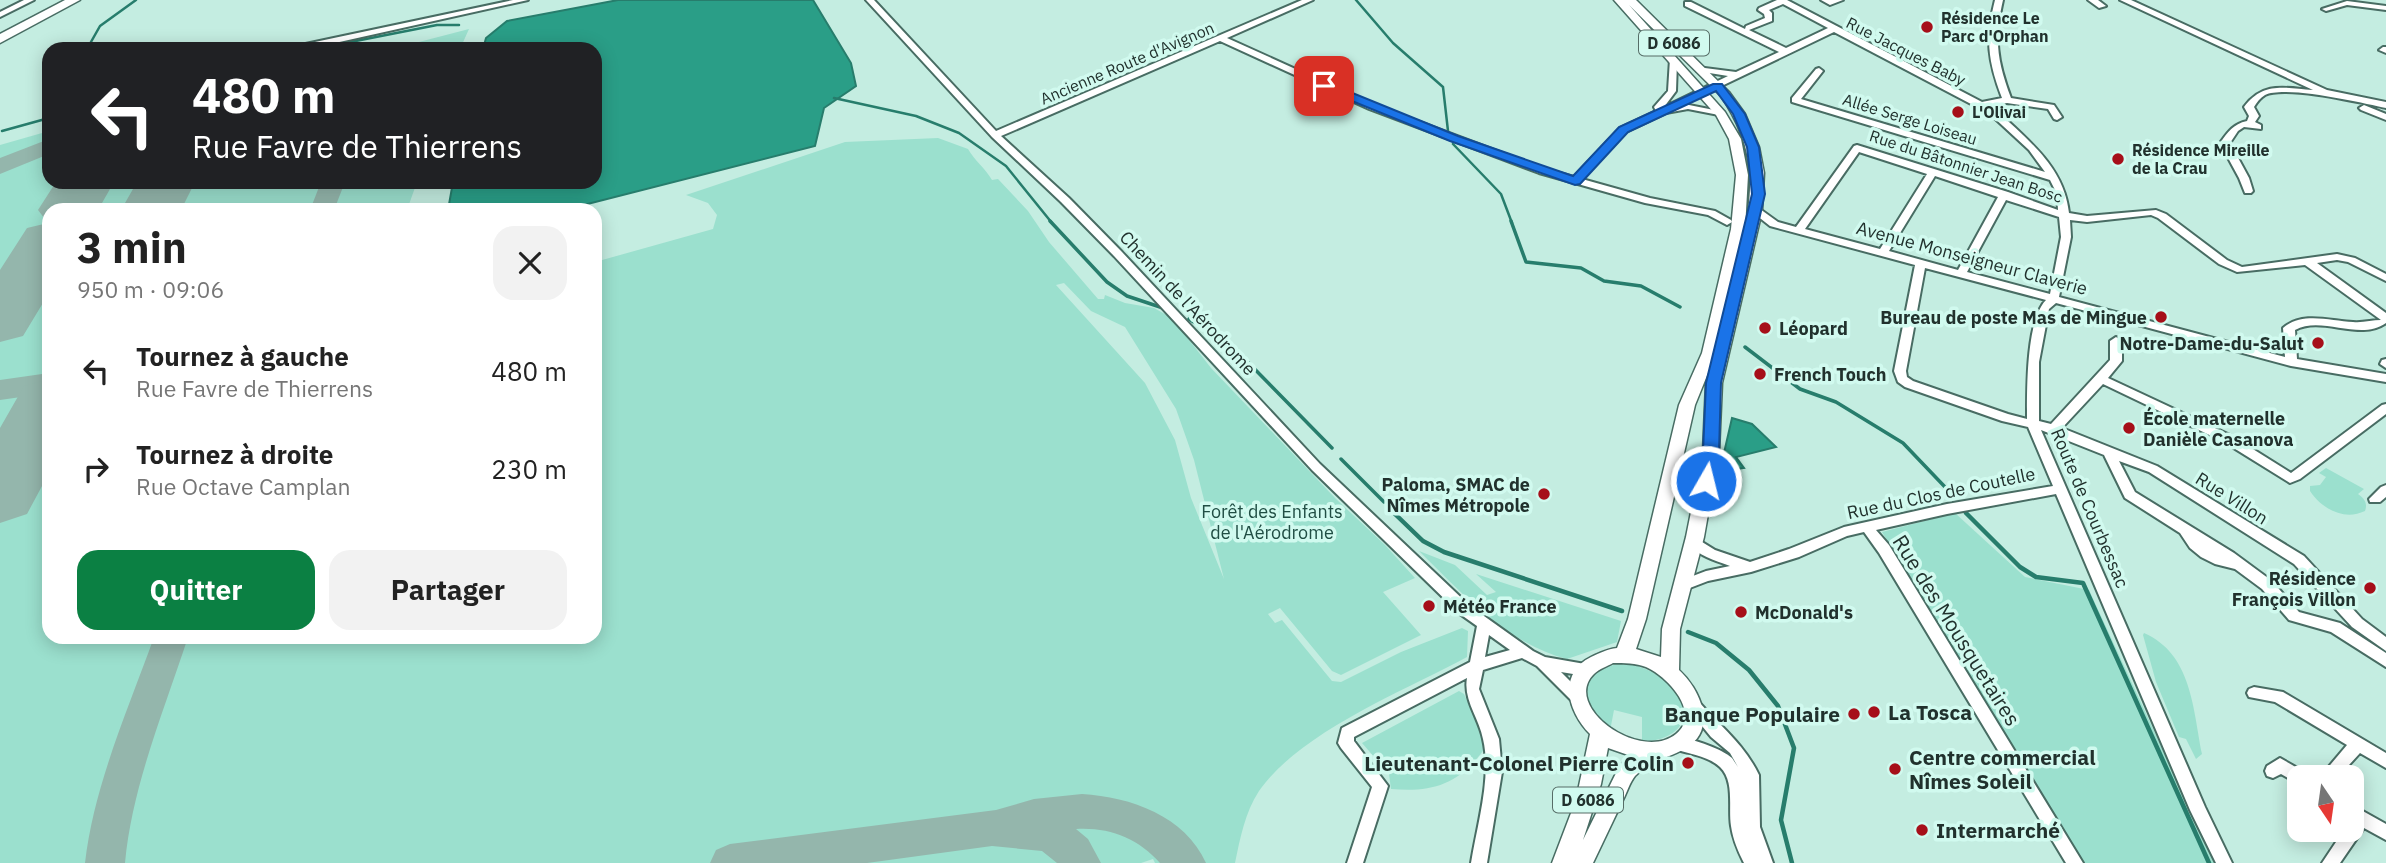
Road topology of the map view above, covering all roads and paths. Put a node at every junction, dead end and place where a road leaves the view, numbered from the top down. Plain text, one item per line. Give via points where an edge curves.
1 (30, 0) edge
2 (59, 0) edge
3 (74, 0) edge
4 (524, 0) edge
5 (870, 0) edge
6 (1309, 0) edge
7 (1619, 0) edge
8 (1630, 0) edge
9 (1825, 0) edge
10 (1839, 0) edge
11 (1999, 0) edge
12 (2092, 0) edge
13 (2124, 0) edge
14 (1782, 1) edge
15 (1688, 4) dead end
16 (2102, 6) dead end
17 (2386, 8) edge
18 (2326, 9) dead end
19 (0, 15) edge
20 (1749, 28) dead end
21 (1833, 29) junction
22 (0, 31) edge
23 (1219, 38) junction
24 (0, 39) edge
25 (329, 42) edge
26 (1787, 51) junction
27 (1673, 61) junction
28 (1700, 69) junction
29 (1819, 71) dead end
30 (1740, 75) junction
31 (1717, 86) junction
32 (1702, 92) junction
33 (2324, 92) junction
34 (2007, 100) junction
35 (1982, 105) junction
36 (2386, 105) edge
37 (1661, 111) junction
38 (1721, 114) junction
39 (2057, 117) dead end
40 (2386, 117) edge
41 (995, 135) junction
42 (1933, 172) junction
43 (2054, 178) junction
44 (1575, 181) junction
45 (2248, 191) dead end
46 (2004, 194) junction
47 (1756, 211) junction
48 (2066, 215) junction
49 (1727, 222) dead end
50 (1799, 230) junction
51 (1883, 252) junction
52 (2306, 261) junction
53 (1921, 262) junction
54 (1961, 273) junction
55 (2386, 278) edge
56 (2053, 299) junction
57 (2383, 321) edge
58 (2116, 341) dead end
59 (2291, 362) junction
60 (2386, 378) edge
61 (2101, 379) junction
62 (2386, 408) edge
63 (2033, 425) junction
64 (2054, 429) junction
65 (2109, 453) junction
66 (2060, 489) junction
67 (2386, 490) edge
68 (2375, 499) dead end
69 (1867, 527) junction
70 (1694, 542) junction
71 (1751, 567) junction
72 (1682, 586) junction
73 (1484, 626) junction
74 (2386, 645) edge
75 (1523, 652) junction
76 (1622, 655) junction
77 (1542, 662) junction
78 (2386, 662) edge
79 (1478, 665) junction
80 (1584, 670) junction
81 (1670, 671) junction
82 (2254, 693) dead end
83 (1577, 697) junction
84 (1694, 706) junction
85 (1600, 733) junction
86 (1679, 744) junction
87 (2358, 744) junction
88 (1651, 752) junction
89 (2386, 761) edge
90 (2339, 765) edge
91 (2287, 770) edge
92 (2273, 771) dead end
93 (2364, 819) edge
94 (2386, 833) edge
95 (2342, 842) edge
96 (1355, 863) edge
97 (1479, 863) edge
98 (1563, 863) edge
99 (1582, 863) edge
100 (1752, 863) edge
101 (1765, 863) edge
102 (2075, 863) edge
103 (2224, 863) edge
104 (2330, 863) edge

1 - 19 street
2 - 22 highway
3 - 24 highway
4 - 25 street
5 - 41 street, Chemin de l'Aérodrome
6 - 23 street, Ancienne Route d'Avignon
7 - 27 main road, D 6086
8 - 28 main road, D 6086
9 - 10 street
11 - 34 street via 1990,38 1993,64
12 - 16 street
13 - 33 street
14 - 20 street via 1762,10 1769,19
14 - 21 street, Rue Jacques Baby
15 - 26 street
17 - 18 street via 2347,3
21 - 26 street
21 - 35 street, Rue Jacques Baby
23 - 41 street, Ancienne Route d'Avignon
23 - 44 street via 1372,107
26 - 30 street
27 - 32 main road, D 6086
27 - 37 street via 1674,85 1659,107
28 - 30 street
28 - 31 main road, D 6086
29 - 43 street, Allée Serge Loiseau via 1795,100
30 - 31 street
31 - 32 street
31 - 47 main road, D 6086 via 1739,114 1753,147 1758,173
32 - 37 street
32 - 38 main road, D 6086
33 - 36 street
33 - 40 street
33 - 45 street via 2274,90 2261,93 2249,107 2254,125 2242,124 2225,143 2246,176
34 - 35 street
34 - 39 street via 2052,107
35 - 43 street, Route de Courbessac via 2032,148
37 - 38 street via 1688,106
37 - 44 street via 1623,130
38 - 76 main road, D 6086 via 1735,139 1742,175 1738,229 1710,353 1687,405 1637,619
41 - 73 street, Chemin de l'Aérodrome via 1065,200 1371,521
42 - 46 street, Rue du Bâtonnier Jean Bosc
42 - 50 street, Rue du Bâtonnier Jean Bosc via 1857,148
42 - 51 street
43 - 48 street, Route de Courbessac
44 - 49 street via 1711,213
46 - 48 street, Rue du Bâtonnier Jean Bosc
46 - 54 street
47 - 50 street, Avenue Monseigneur Claverie via 1774,224
47 - 70 main road, D 6086 via 1714,383 1711,452
48 - 52 street via 2087,219 2152,212 2241,270
48 - 56 street, Route de Courbessac via 2064,259
50 - 51 street, Avenue Monseigneur Claverie
51 - 53 street, Avenue Monseigneur Claverie
52 - 55 street via 2337,257
52 - 57 street
53 - 54 street, Avenue Monseigneur Claverie
53 - 63 street, Rue Villon via 1902,379
54 - 56 street, Avenue Monseigneur Claverie
56 - 59 street, Avenue Monseigneur Claverie
56 - 63 street, Route de Courbessac via 2044,308 2032,366
57 - 59 street via 2355,326 2295,324 2290,328
58 - 61 street via 2116,361
59 - 60 street, Avenue Monseigneur Claverie
61 - 62 street via 2228,439 2290,478
61 - 64 street
63 - 64 street, Rue Villon
63 - 66 street, Route de Courbessac
64 - 65 street, Rue Villon
65 - 74 street, Rue Villon via 2152,469 2299,560 2357,623
65 - 78 street via 2130,495 2239,564 2267,585 2294,616 2335,627
66 - 69 street, Rue du Clos de Coutelle
66 - 103 street, Route de Courbessac
67 - 68 street
69 - 71 street, Rue du Clos de Coutelle
69 - 102 street, Rue des Mousquetaires
70 - 71 street via 1710,554
70 - 72 main road, D 6086
71 - 72 street, Rue du Clos de Coutelle
72 - 81 main road, D 6086 via 1671,629
73 - 75 street, Chemin de l'Aérodrome
73 - 79 street
75 - 77 street, Chemin de l'Aérodrome
75 - 79 street
76 - 80 main road via 1600,659
76 - 81 main road
77 - 80 street, Chemin de l'Aérodrome
77 - 83 street, Chemin de l'Aérodrome
79 - 96 street via 1347,733 1346,743 1380,786
79 - 97 street via 1472,689 1491,739 1494,772
80 - 83 main road
81 - 84 main road
82 - 87 street via 2278,696
83 - 85 main road via 1584,716
84 - 86 main road via 1692,727
84 - 101 street via 1735,748 1751,775 1752,827
85 - 88 main road via 1633,750
85 - 98 main road, D 6086 via 1588,803
86 - 88 main road
86 - 100 street via 1706,749 1734,771 1739,792 1736,827
87 - 89 street
87 - 90 street
88 - 99 main road, D 6086 via 1627,771
91 - 92 street via 2280,765
93 - 94 street
95 - 104 street

